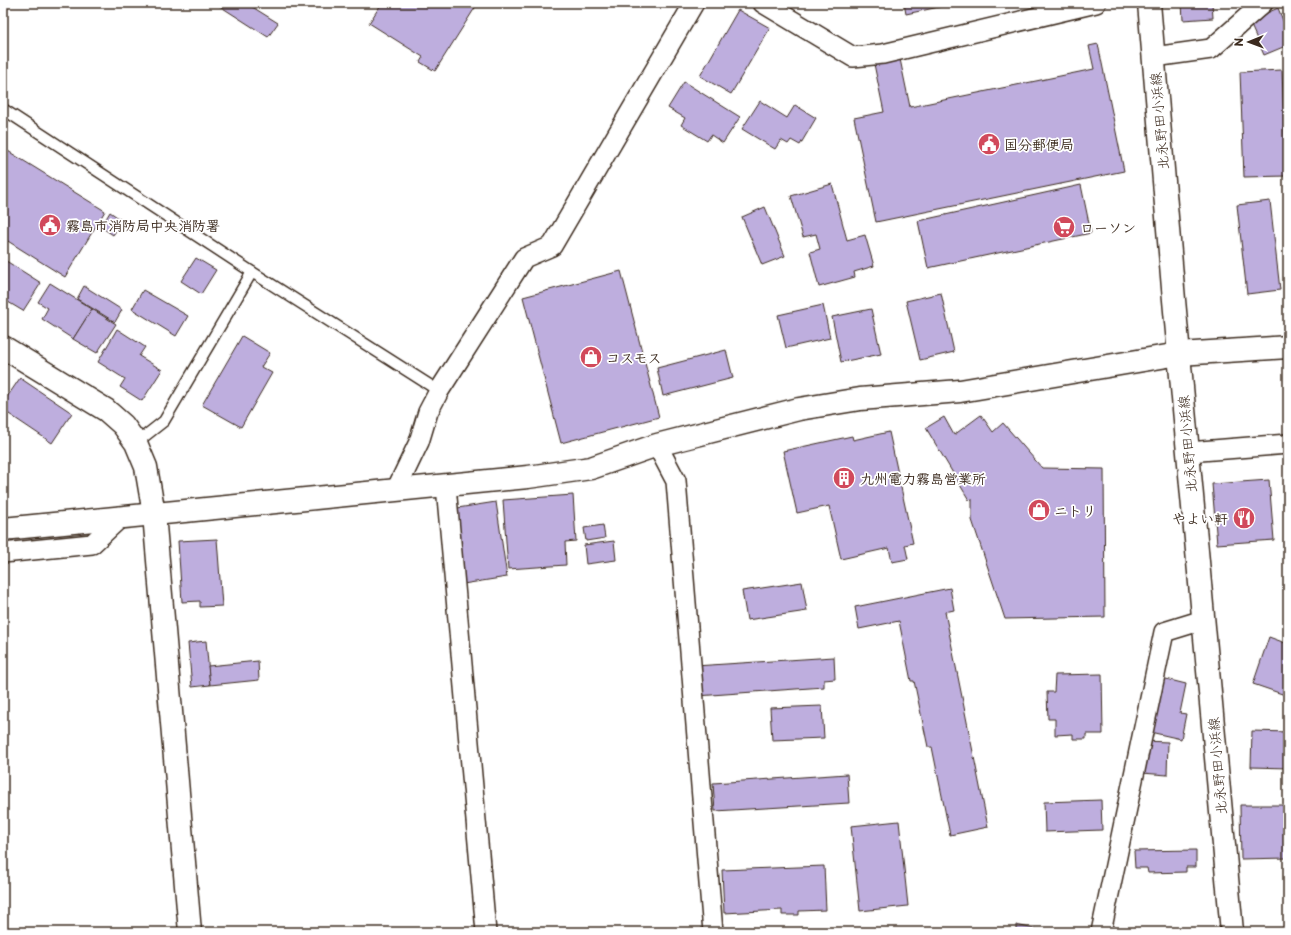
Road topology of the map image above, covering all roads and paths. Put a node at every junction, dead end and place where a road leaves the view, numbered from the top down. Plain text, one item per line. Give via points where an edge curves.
1 (694, 3) edge
2 (763, 3) edge
3 (1096, 3) edge
4 (1149, 3) edge
5 (1263, 3) edge
6 (1154, 57) junction
7 (3, 109) edge
8 (252, 272) junction
9 (3, 347) edge
10 (1288, 347) edge
11 (1179, 354) junction
12 (440, 391) junction
13 (136, 443) junction
14 (1288, 444) edge
15 (657, 446) junction
16 (1188, 452) junction
17 (446, 486) junction
18 (396, 490) junction
19 (154, 514) junction
20 (121, 517) junction
21 (3, 529) edge
22 (3, 552) edge
23 (1203, 620) junction
24 (190, 932) edge
25 (486, 932) edge
26 (713, 932) edge
27 (1101, 932) edge
28 (1232, 932) edge

1 - 12 street via 552,246 524,258
2 - 3 street via 853,57 883,54
4 - 6 street, 北永野田小浜線
5 - 6 street via 1212,50
6 - 11 street, 北永野田小浜線
7 - 8 lane
8 - 12 lane
8 - 13 lane via 164,421
9 - 13 street via 106,410 123,425
10 - 11 street
11 - 15 street via 960,391 860,400 799,409
11 - 16 street, 北永野田小浜線
12 - 18 street via 428,412 419,442
13 - 19 street via 146,467
14 - 16 street
15 - 17 street via 591,468
15 - 26 street via 676,481
16 - 23 street, 北永野田小浜線
17 - 18 street
17 - 25 street
18 - 19 street
19 - 20 street
19 - 24 street
20 - 21 street
20 - 22 street via 92,544
23 - 27 street via 1164,632
23 - 28 street, 北永野田小浜線

